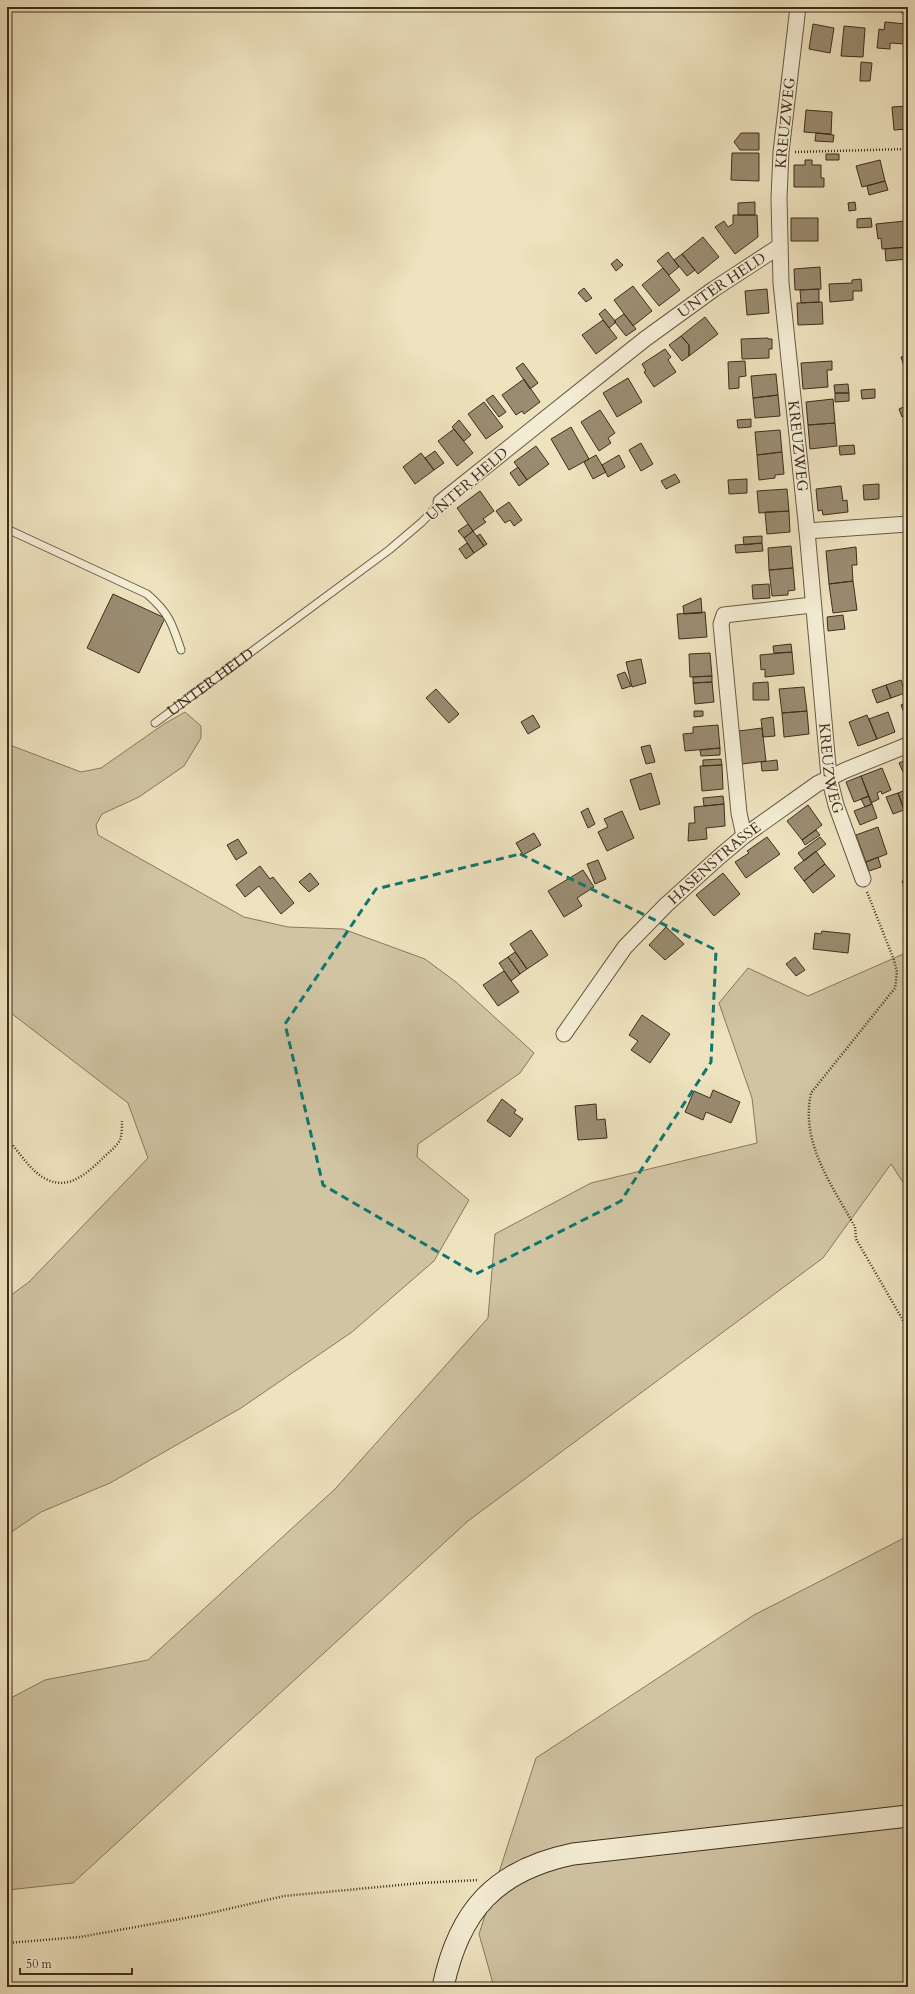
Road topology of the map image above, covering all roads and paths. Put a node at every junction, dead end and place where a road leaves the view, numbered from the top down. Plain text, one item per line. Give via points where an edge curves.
1 (798, 7) edge
2 (908, 149) edge
3 (781, 152) junction
4 (780, 246) junction
5 (441, 502) joint
6 (908, 524) edge
7 (7, 529) edge
8 (807, 530) junction
9 (812, 605) junction
10 (181, 650) dead end
11 (155, 724) dead end
12 (908, 745) edge
13 (829, 777) junction
14 (744, 836) junction
15 (863, 879) joint
16 (564, 1034) dead end
17 (122, 1121) dead end
18 (7, 1139) edge
19 (908, 1329) edge
20 (908, 1816) edge
21 (507, 1878) junction
22 (7, 1944) edge
23 (443, 1987) edge

1 - 3 street, KREUZWEG
2 - 3 path
3 - 4 street, KREUZWEG
4 - 5 street, UNTER HELD via 714,289 645,339
4 - 8 street, KREUZWEG via 781,283
5 - 11 lane, UNTER HELD via 389,550
6 - 8 street
7 - 10 lane via 147,594 171,621
8 - 9 street, KREUZWEG
9 - 13 street, KREUZWEG
9 - 14 street via 724,615 722,618 735,776
12 - 13 street, HASENSTRASSE
13 - 14 street, HASENSTRASSE
13 - 15 street, KREUZWEG via 836,805
14 - 16 street, HASENSTRASSE via 640,930 614,961
15 - 19 path via 894,960 897,972 895,988 811,1093 808,1125 816,1155 855,1227 856,1239
17 - 18 path via 120,1139 112,1149 86,1175 67,1183 46,1180
20 - 21 main road via 573,1854 547,1859
21 - 22 path via 421,1882 284,1896 202,1915 80,1937
21 - 23 main road via 487,1894 462,1929 453,1950

